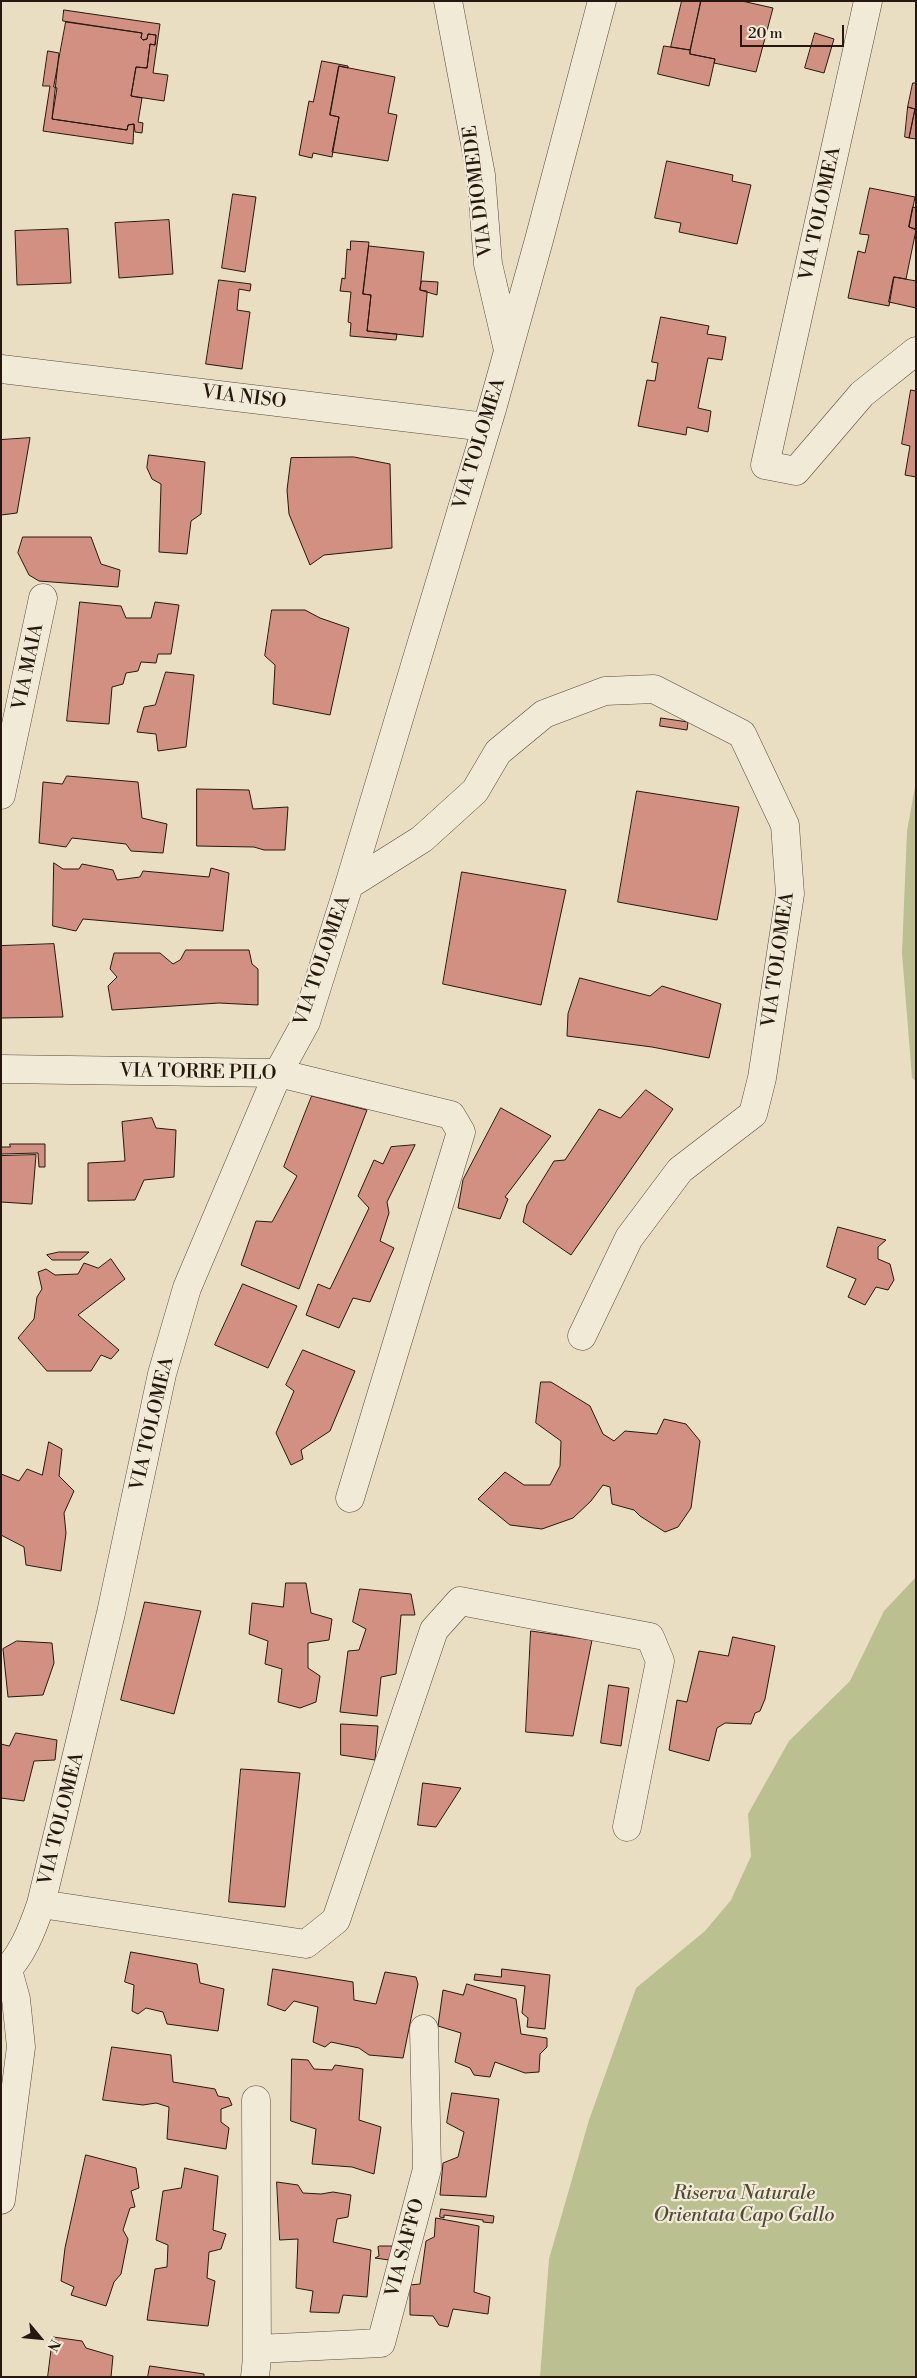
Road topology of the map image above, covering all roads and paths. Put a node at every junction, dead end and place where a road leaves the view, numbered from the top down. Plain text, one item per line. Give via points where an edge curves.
1 (448, 1) edge
2 (602, 1) edge
3 (868, 1) edge
4 (508, 350) junction
5 (916, 351) edge
6 (1, 369) edge
7 (486, 427) junction
8 (43, 598) dead end
9 (1, 795) edge
10 (349, 885) junction
11 (1, 1070) edge
12 (278, 1073) junction
13 (582, 1336) dead end
14 (350, 1498) dead end
15 (627, 1827) dead end
16 (42, 1904) junction
17 (4, 1970) edge
18 (424, 2029) dead end
19 (256, 2100) dead end
20 (1, 2200) edge
21 (257, 2349) junction
22 (255, 2377) edge

1 - 4 street, VIA DIOMEDE via 481,175 488,264
2 - 4 street, VIA TOLOMEA
3 - 5 street, VIA TOLOMEA via 765,465 796,471 862,394
4 - 7 street, VIA TOLOMEA
6 - 7 street, VIA NISO
7 - 10 street, VIA TOLOMEA
8 - 9 street, VIA MAIA
10 - 12 street, VIA TOLOMEA via 306,1022
10 - 13 street, VIA TOLOMEA via 422,839 476,790 498,752 544,714 605,691 654,689 742,734 785,825 790,894 755,1105 752,1114 680,1170 629,1238
11 - 12 street, VIA TORRE PILO
12 - 14 street, VIA TORRE PILO via 451,1115 461,1132
12 - 16 street, VIA TOLOMEA via 187,1288 162,1374 111,1613
15 - 16 street via 660,1662 650,1637 460,1601 434,1630 336,1920 306,1944
16 - 17 street, VIA TOLOMEA via 29,1937
17 - 20 street via 16,1999 21,2047
18 - 21 street, VIA SAFFO via 426,2169 381,2343
19 - 21 street
21 - 22 street

